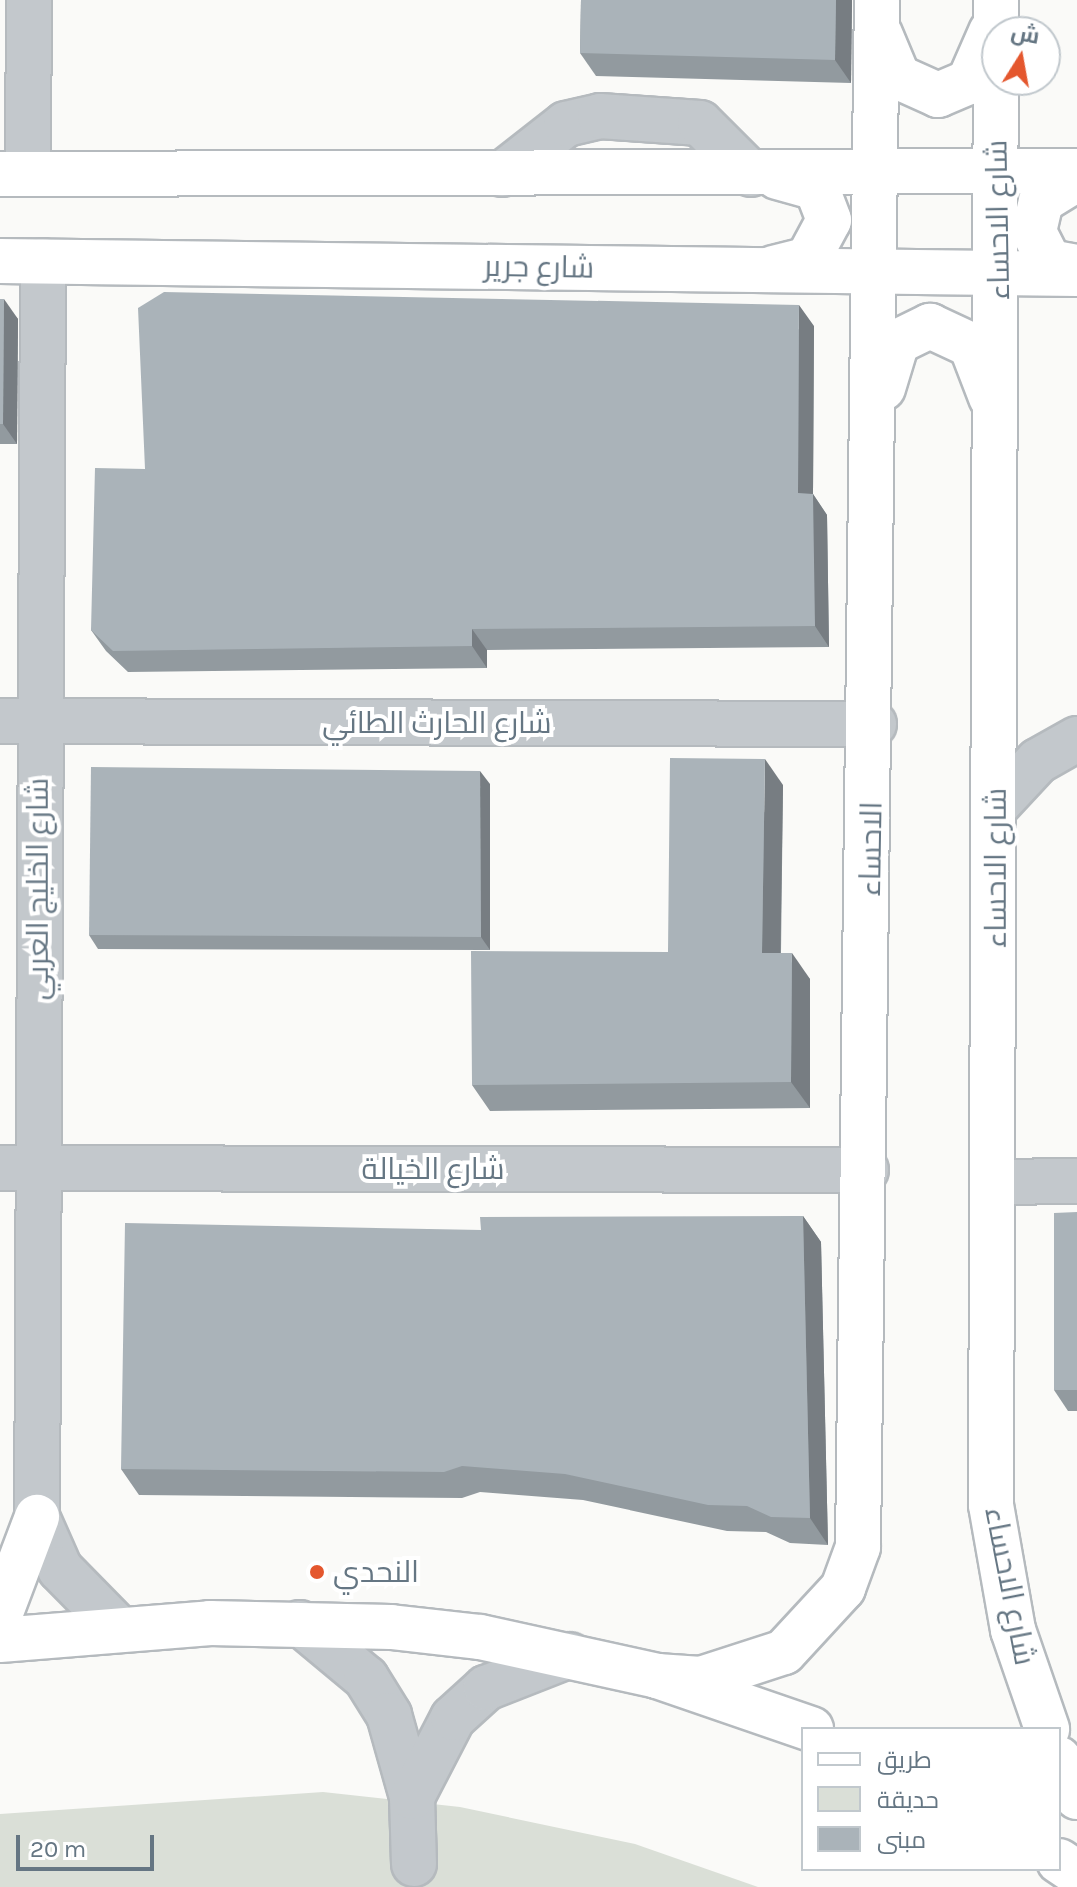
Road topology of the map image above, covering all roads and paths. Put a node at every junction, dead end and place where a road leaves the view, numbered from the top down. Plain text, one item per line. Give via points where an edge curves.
1 (29, 0) edge
2 (995, 11) edge
3 (877, 12) edge
4 (998, 171) junction
5 (1077, 171) edge
6 (877, 173) junction
7 (14, 174) edge
8 (502, 174) junction
9 (756, 174) junction
10 (1077, 179) edge
11 (21, 261) edge
12 (1077, 267) edge
13 (755, 270) junction
14 (878, 272) junction
15 (1000, 273) junction
16 (1077, 274) edge
17 (876, 416) junction
18 (999, 422) junction
19 (20, 721) edge
20 (874, 724) junction
21 (1077, 739) edge
22 (997, 805) junction
23 (18, 1168) edge
24 (866, 1170) junction
25 (1077, 1181) edge
26 (994, 1182) junction
27 (37, 1517) junction
28 (0, 1615) edge
29 (300, 1623) junction
30 (119, 1629) junction
31 (0, 1640) edge
32 (570, 1655) junction
33 (657, 1676) junction
34 (805, 1727) edge
35 (1046, 1727) edge
36 (1061, 1763) edge
37 (412, 1797) junction
38 (1077, 1797) edge
39 (414, 1864) dead end

1 - 7 street
2 - 3 main road via 969,82 938,95 898,77
2 - 4 main road, شارع الاحساء
3 - 6 main road
4 - 5 main road
4 - 6 main road
4 - 15 main road, شارع الاحساء
6 - 9 main road
6 - 14 main road
7 - 8 main road
8 - 9 main road
8 - 9 street via 566,124 600,116 700,123
9 - 13 main road via 817,188 829,220 808,259
10 - 12 main road via 1041,201 1034,232 1049,262
11 - 13 main road, شارع جرير
11 - 19 street, شارع الخليج العربي
13 - 14 main road, شارع جرير
14 - 15 main road, شارع جرير
14 - 17 main road, الاحساء
15 - 16 main road, شارع جرير
15 - 18 main road, شارع الاحساء
17 - 18 main road via 897,342 930,326 971,345
17 - 20 main road, الاحساء
18 - 22 main road, شارع الاحساء
19 - 20 street, شارع الحارث الطائي
19 - 23 street, شارع الخليج العربي
20 - 24 main road, الاحساء
21 - 22 street via 1038,761
22 - 26 main road, شارع الاحساء
23 - 24 street, شارع الخيالة
23 - 27 street, شارع الخليج العربي
24 - 33 main road, الاحساء via 858,1547 843,1588 818,1624 784,1652 744,1671 701,1679
25 - 26 street
26 - 35 main road, شارع الاحساء via 991,1505 1013,1630
27 - 28 main road
27 - 30 street via 60,1569
29 - 30 main road
29 - 32 main road via 465,1636
29 - 37 street via 335,1647 374,1690 405,1755
30 - 31 main road
32 - 33 main road
32 - 37 street via 526,1667 464,1708 428,1755
33 - 34 main road
36 - 38 main road
37 - 39 street

